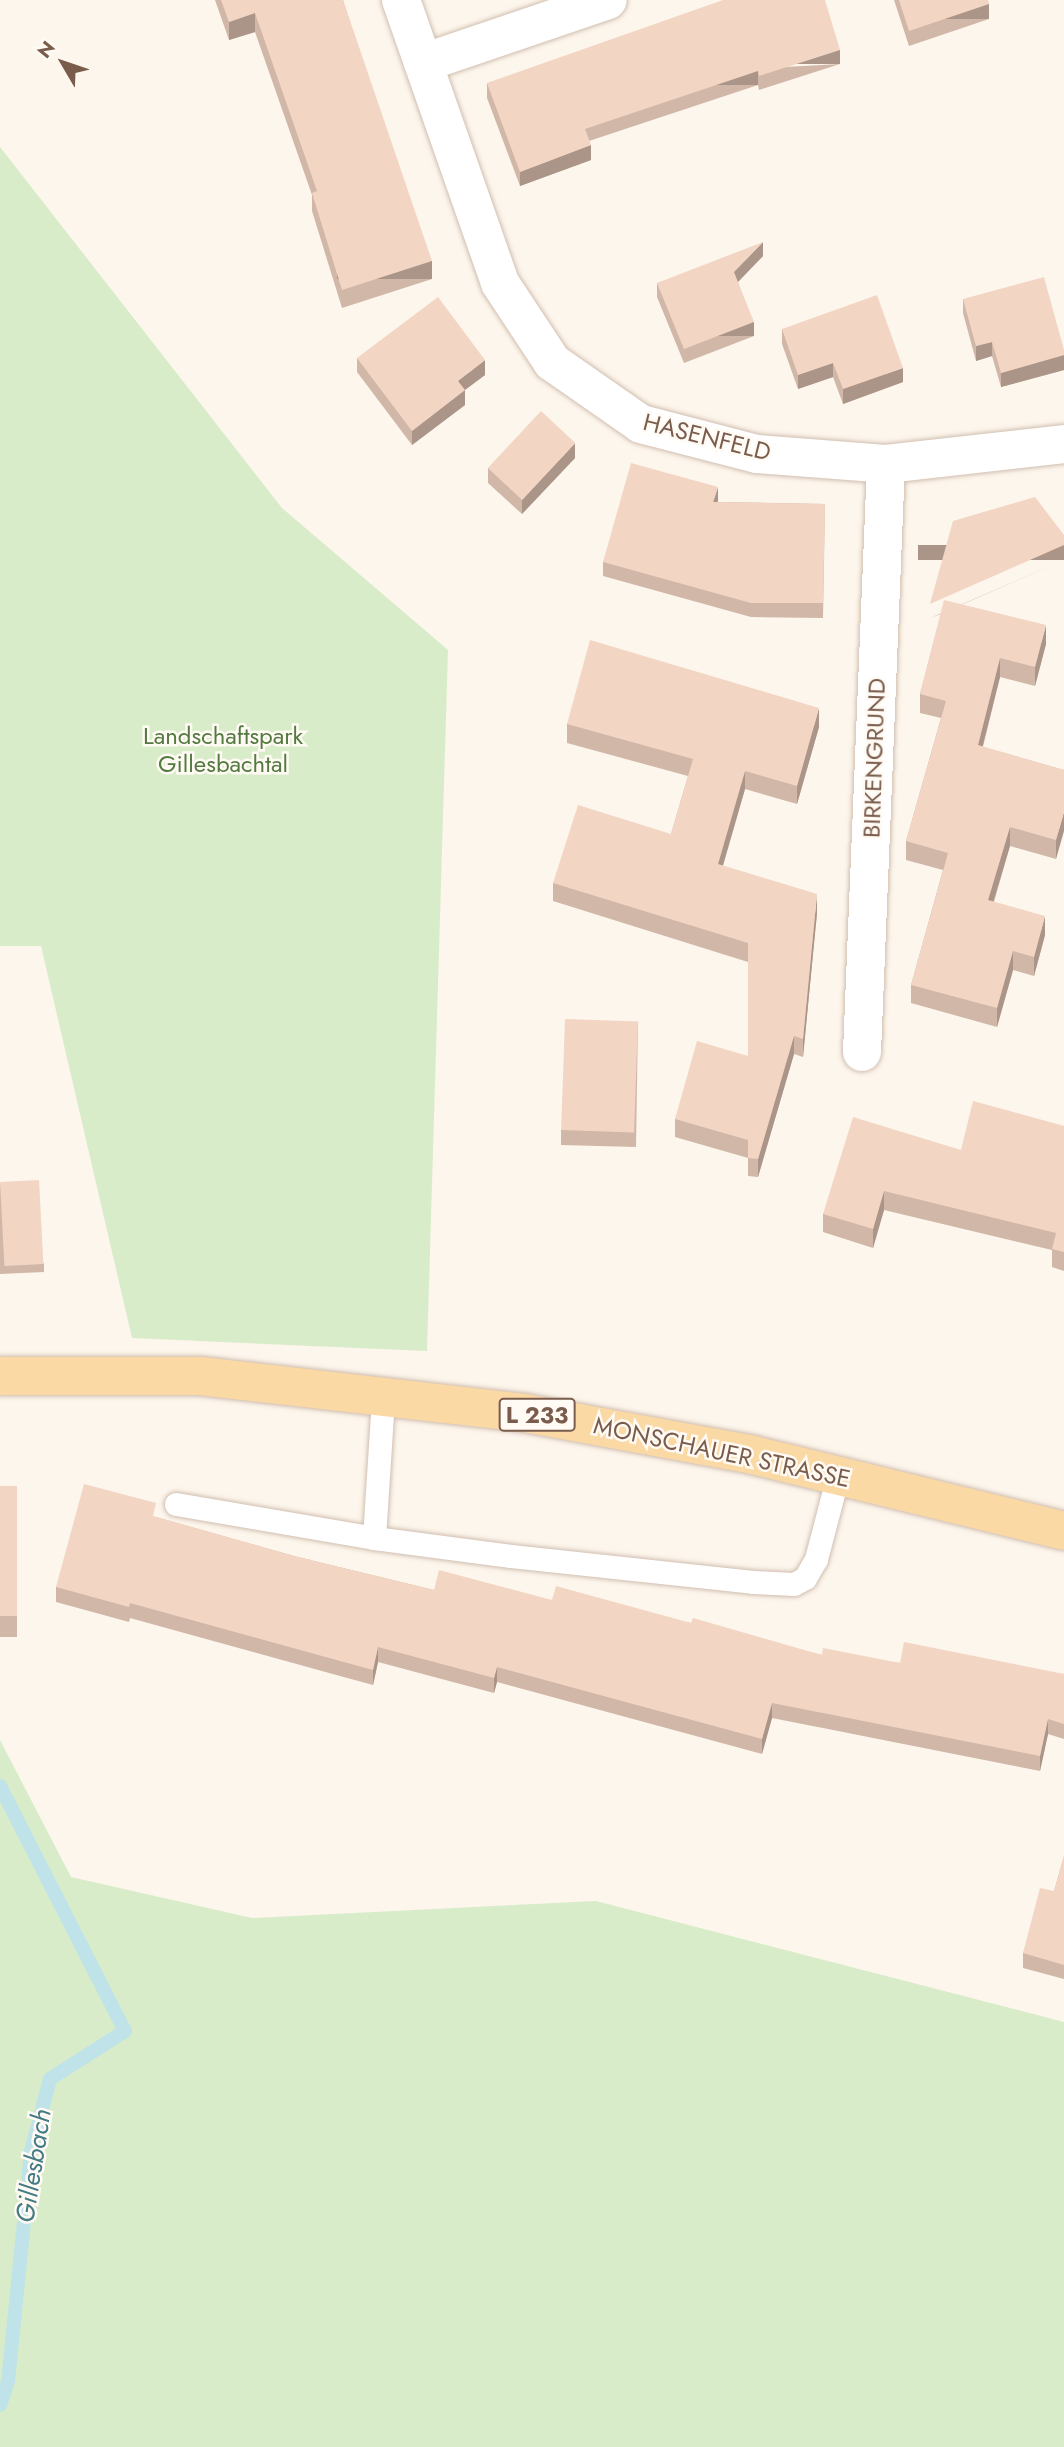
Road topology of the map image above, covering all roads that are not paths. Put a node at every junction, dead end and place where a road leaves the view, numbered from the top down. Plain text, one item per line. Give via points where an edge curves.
1 (401, 0) edge
2 (608, 0) edge
3 (423, 63) junction
4 (1064, 444) edge
5 (886, 464) junction
6 (862, 1052) dead end
7 (0, 1376) edge
8 (383, 1397) junction
9 (838, 1475) junction
10 (176, 1504) dead end
11 (1064, 1531) edge
12 (374, 1538) junction

1 - 3 street, HASENFELD
2 - 3 street
3 - 5 street, HASENFELD via 500,283 552,362 641,424 757,454
4 - 5 street, HASENFELD
5 - 6 street, BIRKENGRUND
7 - 8 main road, MONSCHAUER STRASSE / L 233 via 200,1376
8 - 9 main road, MONSCHAUER STRASSE / L 233 via 525,1413
8 - 12 lane
9 - 11 main road, MONSCHAUER STRASSE / L 233
9 - 12 lane via 816,1559 805,1578 793,1584
10 - 12 lane

